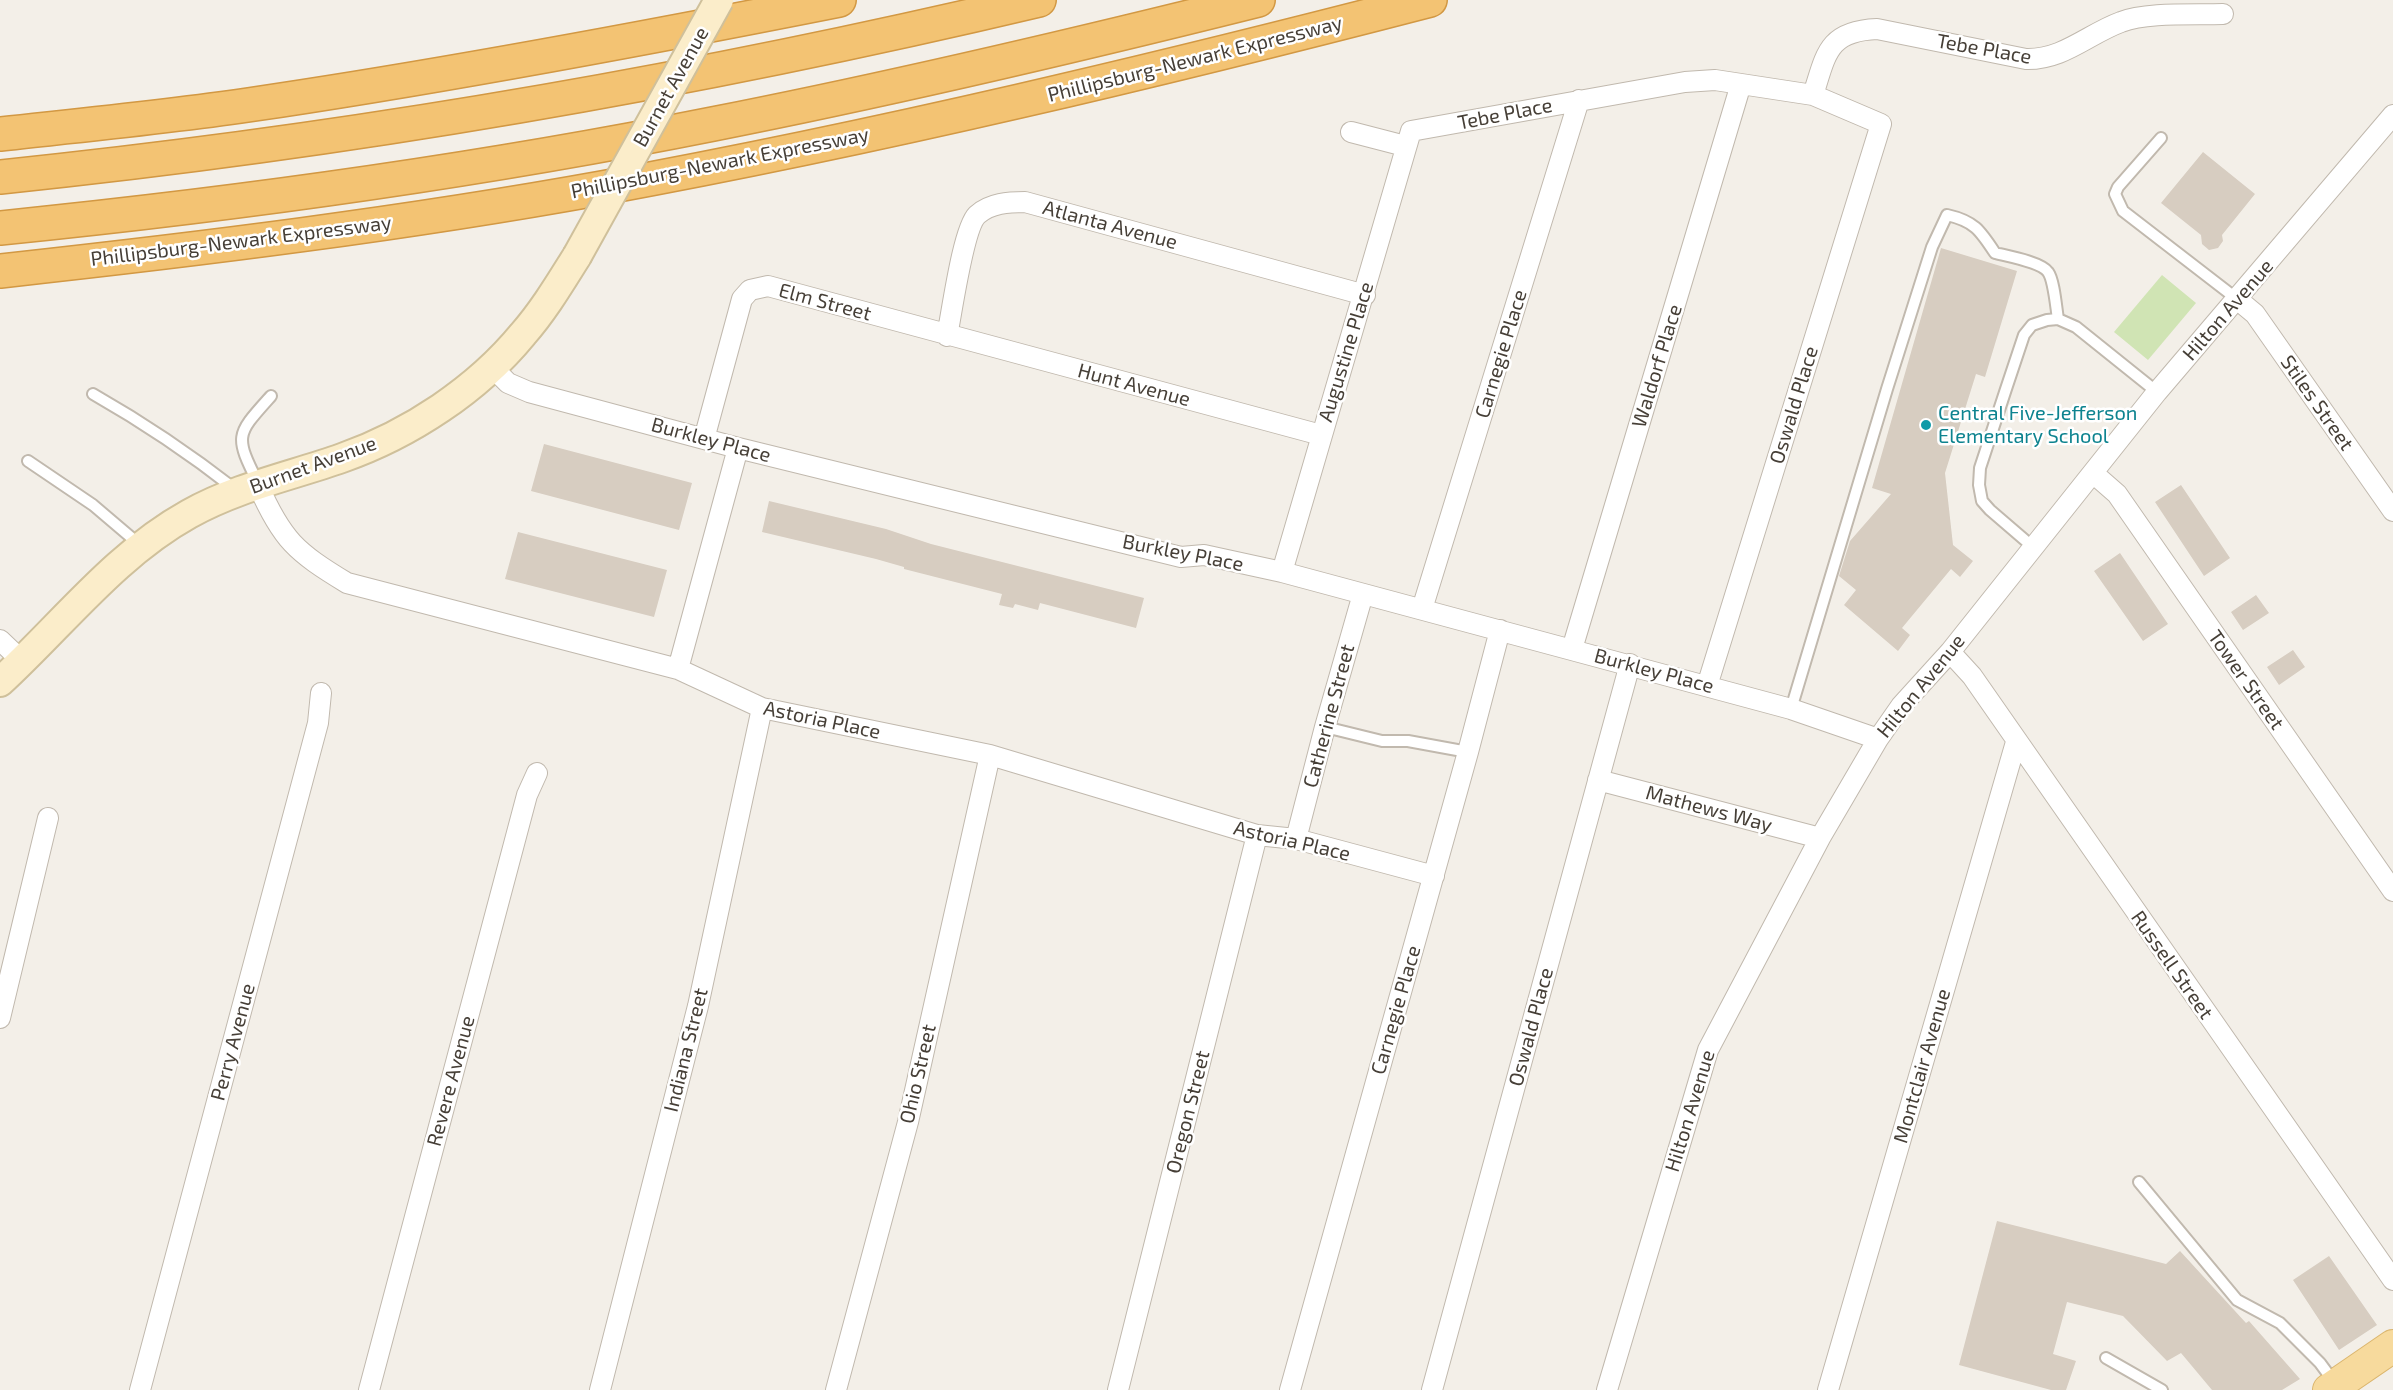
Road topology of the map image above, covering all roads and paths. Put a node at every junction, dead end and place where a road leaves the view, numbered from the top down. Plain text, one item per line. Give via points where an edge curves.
1 (719, 0) edge
2 (733, 0) edge
3 (838, 0) edge
4 (1040, 0) edge
5 (1258, 0) edge
6 (1430, 0) edge
7 (2223, 14) dead end
8 (572, 52) junction
9 (1741, 84) junction
10 (1813, 95) junction
11 (1579, 100) junction
12 (2393, 114) edge
13 (1881, 124) joint
14 (1351, 132) dead end
15 (0, 134) edge
16 (2161, 138) dead end
17 (1408, 139) junction
18 (0, 177) edge
19 (0, 228) edge
20 (0, 271) edge
21 (1365, 295) junction
22 (2237, 299) junction
23 (2058, 319) junction
24 (947, 336) junction
25 (492, 367) junction
26 (2157, 392) junction
27 (93, 394) dead end
28 (271, 396) dead end
29 (1321, 435) junction
30 (704, 439) junction
31 (738, 448) junction
32 (28, 461) dead end
33 (2093, 473) junction
34 (249, 488) junction
35 (2393, 511) edge
36 (141, 547) junction
37 (2034, 547) junction
38 (1282, 572) junction
39 (1363, 594) junction
40 (1422, 609) junction
41 (1500, 630) junction
42 (0, 640) edge
43 (1572, 649) junction
44 (1950, 652) junction
45 (22, 661) junction
46 (1630, 664) junction
47 (678, 669) junction
48 (0, 682) edge
49 (1707, 686) junction
50 (321, 693) dead end
51 (762, 708) junction
52 (1791, 709) junction
53 (1325, 727) junction
54 (1878, 739) junction
55 (2016, 742) junction
56 (1468, 752) junction
57 (990, 755) junction
58 (537, 773) dead end
59 (1598, 780) junction
60 (48, 818) dead end
61 (1257, 835) junction
62 (1820, 838) junction
63 (1296, 839) junction
64 (1434, 876) junction
65 (2393, 891) edge
66 (0, 1018) edge
67 (2139, 1182) dead end
68 (2393, 1280) edge
69 (2393, 1346) edge
70 (2106, 1358) dead end
71 (2332, 1387) edge
72 (140, 1390) edge
73 (369, 1390) edge
74 (600, 1390) edge
75 (836, 1390) edge
76 (1118, 1390) edge
77 (1290, 1390) edge
78 (1432, 1390) edge
79 (1606, 1390) edge
80 (1828, 1390) edge
81 (2162, 1390) edge

1 - 25 street, Burnet Avenue, bridge via 577,256 546,305
2 - 8 highway
3 - 8 highway
4 - 18 highway via 696,74 537,102 251,147
5 - 19 highway, Phillipsburg-Newark Expressway via 913,81 603,144 374,182
6 - 20 highway, Phillipsburg-Newark Expressway via 1036,97 604,188 288,237
7 - 10 street, Tebe Place via 2133,18 2056,55 2037,59 1877,29 1861,31 1846,35 1829,48
8 - 15 highway via 246,106
9 - 10 street, Tebe Place
9 - 11 street, Tebe Place via 1715,80 1685,82
9 - 43 street, Waldorf Place
10 - 13 street, Tebe Place
11 - 17 street, Tebe Place
11 - 40 street, Carnegie Place
12 - 22 street, Hilton Avenue
13 - 49 street, Oswald Place
14 - 17 street
16 - 22 lane via 2118,188 2118,203 2123,211
17 - 21 street, Augustine Place
21 - 24 street, Atlanta Avenue via 1025,202 1013,202 986,209 970,224
21 - 29 street, Augustine Place
22 - 26 street, Hilton Avenue
22 - 35 street, Stiles Street via 2255,314
23 - 26 lane via 2076,327
23 - 37 lane via 2032,325 2024,335 1980,468 1982,501
23 - 52 lane via 2047,270 1995,253 1965,219 1947,215 1932,248 1887,389
24 - 29 street, Hunt Avenue
24 - 30 street, Elm Street via 768,286 750,290 742,299
25 - 30 street, Burkley Place via 508,383 529,392
25 - 34 street, Burnet Avenue via 446,404 383,441
26 - 33 street, Hilton Avenue
27 - 34 lane
28 - 34 lane via 241,436
29 - 38 street, Augustine Place
30 - 31 street, Burkley Place
31 - 38 street, Burkley Place via 1181,557 1204,555
31 - 47 street
32 - 36 lane via 93,505
33 - 37 street, Hilton Avenue
33 - 65 street, Tower Street via 2116,494
34 - 36 street, Burnet Avenue via 190,513
34 - 47 street, Astoria Place via 297,549 347,583
36 - 45 street, Burnet Avenue
37 - 44 street, Hilton Avenue
38 - 39 street, Burkley Place
39 - 40 street, Burkley Place
39 - 53 street, Catherine Street
40 - 41 street, Burkley Place
41 - 43 street, Burkley Place
41 - 56 street, Carnegie Place
42 - 45 street
43 - 46 street, Burkley Place
44 - 54 street, Hilton Avenue via 1901,706
44 - 55 street, Russell Street via 1972,676
45 - 48 street, Burnet Avenue
46 - 49 street, Burkley Place
46 - 59 street, Oswald Place
47 - 51 street, Astoria Place
49 - 52 street, Burkley Place
50 - 72 street, Perry Avenue via 318,723
51 - 57 street, Astoria Place
51 - 74 street, Indiana Street via 698,1006
52 - 54 street, Burkley Place
53 - 56 lane via 1382,741 1408,741
53 - 63 street, Catherine Street
54 - 62 street, Hilton Avenue
55 - 68 street, Russell Street
55 - 80 street, Montclair Avenue
56 - 64 street, Carnegie Place
57 - 61 street, Astoria Place
57 - 75 street, Ohio Street via 908,1122
58 - 73 street, Revere Avenue via 527,795
59 - 62 street, Mathews Way
59 - 78 street, Oswald Place
60 - 66 street
61 - 63 street, Astoria Place
61 - 76 street, Oregon Street
62 - 79 street, Hilton Avenue via 1708,1050
63 - 64 street, Astoria Place
64 - 77 street, Carnegie Place
67 - 71 lane via 2237,1299 2280,1323 2320,1363
69 - 71 main road
70 - 81 lane

